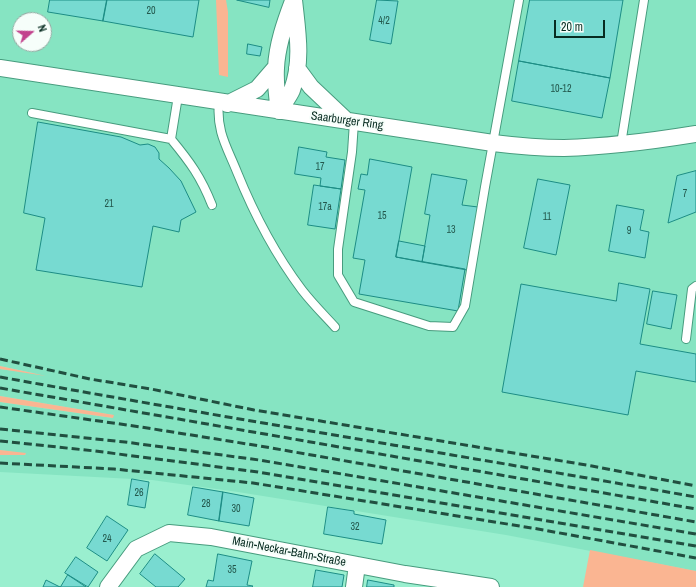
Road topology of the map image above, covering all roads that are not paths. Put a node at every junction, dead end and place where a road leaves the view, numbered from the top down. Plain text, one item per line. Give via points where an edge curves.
1 (294, 0) edge
2 (520, 0) edge
3 (644, 0) edge
4 (276, 67) junction
5 (0, 68) edge
6 (297, 68) junction
7 (178, 96) junction
8 (223, 103) junction
9 (280, 111) junction
10 (32, 113) dead end
11 (351, 122) junction
12 (696, 134) edge
13 (171, 139) junction
14 (493, 143) junction
15 (621, 144) junction
16 (212, 205) dead end
17 (696, 286) edge
18 (335, 327) dead end
19 (686, 339) dead end
20 (357, 565) junction
21 (108, 587) edge
22 (354, 587) edge
23 (491, 587) edge

1 - 4 street via 284,26
1 - 6 street via 298,38
2 - 14 lane
3 - 15 lane
4 - 8 street via 257,89
4 - 9 street
5 - 7 street, Saarburger Ring
6 - 9 street via 292,90
6 - 11 street via 311,86
7 - 8 street, Saarburger Ring
7 - 13 lane
8 - 9 street, Saarburger Ring
8 - 18 lane via 218,116 220,130 255,213 302,290
9 - 11 street, Saarburger Ring
10 - 13 lane
11 - 14 street, Saarburger Ring
11 - 14 lane via 352,152 338,249 338,275 354,302 429,326 453,327 465,306
12 - 15 street, Saarburger Ring
13 - 16 lane via 191,163
14 - 15 street, Saarburger Ring via 564,148
17 - 19 lane via 692,289
20 - 21 street, Main-Neckar-Bahn-Straße via 211,537 169,533 136,549
20 - 22 street
20 - 23 street, Main-Neckar-Bahn-Straße

